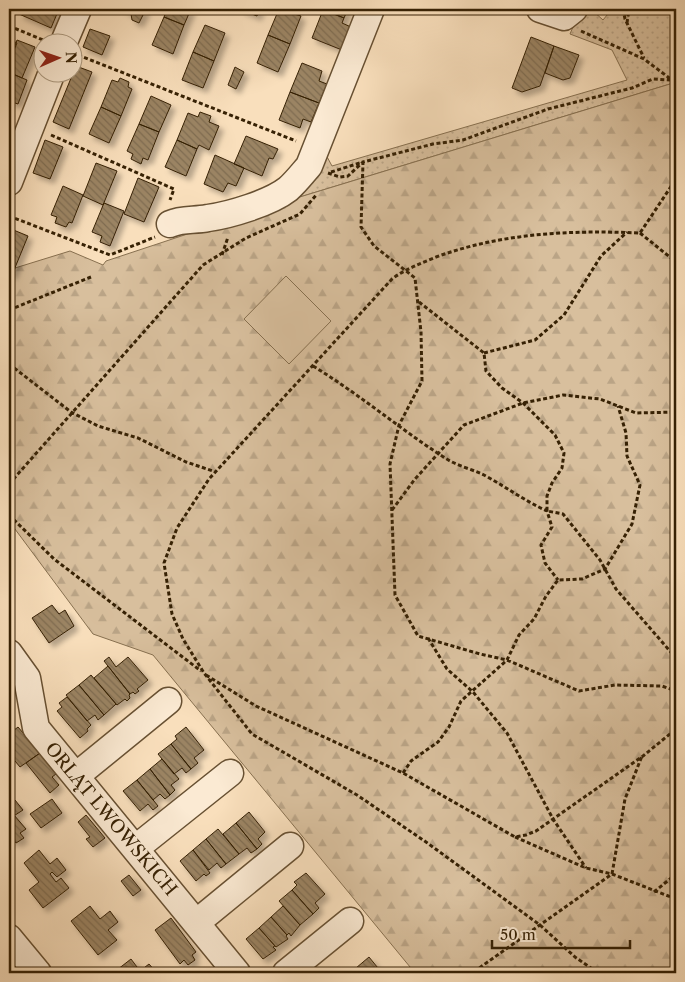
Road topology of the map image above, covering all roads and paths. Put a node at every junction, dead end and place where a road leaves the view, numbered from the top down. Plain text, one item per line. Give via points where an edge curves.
1 (78, 9) edge
2 (371, 9) edge
3 (540, 9) edge
4 (623, 9) edge
5 (628, 9) edge
6 (569, 13) edge
7 (627, 24) junction
8 (9, 26) edge
9 (68, 32) edge
10 (32, 36) edge
11 (82, 57) edge
12 (644, 59) junction
13 (671, 80) junction
14 (48, 82) edge
15 (676, 83) edge
16 (31, 126) junction
17 (315, 148) junction
18 (363, 162) junction
19 (330, 173) junction
20 (676, 179) edge
21 (325, 181) dead end
22 (9, 182) edge
23 (320, 189) dead end
24 (9, 217) edge
25 (170, 224) junction
26 (627, 232) junction
27 (640, 233) junction
28 (676, 262) edge
29 (404, 270) junction
30 (91, 277) dead end
31 (419, 302) junction
32 (9, 310) edge
33 (484, 353) junction
34 (9, 364) edge
35 (313, 366) junction
36 (523, 403) junction
37 (618, 406) junction
38 (71, 412) junction
39 (676, 412) edge
40 (399, 425) junction
41 (439, 454) junction
42 (216, 472) junction
43 (9, 484) edge
44 (392, 510) junction
45 (547, 512) junction
46 (9, 515) edge
47 (605, 569) junction
48 (558, 580) junction
49 (428, 638) junction
50 (9, 653) edge
51 (676, 658) edge
52 (507, 660) junction
53 (204, 673) junction
54 (676, 691) edge
55 (473, 692) junction
56 (168, 700) dead end
57 (676, 729) edge
58 (643, 756) junction
59 (230, 773) dead end
60 (403, 773) junction
61 (76, 776) junction
62 (552, 819) junction
63 (515, 836) junction
64 (290, 846) dead end
65 (136, 848) junction
66 (586, 868) junction
67 (612, 874) junction
68 (676, 874) edge
69 (654, 892) junction
70 (676, 899) edge
71 (350, 921) dead end
72 (196, 923) junction
73 (540, 925) junction
74 (9, 938) edge
75 (38, 973) edge
76 (238, 973) edge
77 (286, 973) edge
78 (461, 973) edge
79 (598, 973) edge

1 - 9 street
2 - 17 street
3 - 6 street
4 - 7 path
5 - 7 path
6 - 12 path via 570,26
7 - 12 path
8 - 10 path
11 - 17 path
12 - 13 path
13 - 15 path
13 - 18 path via 653,79 632,88 548,109 463,140 433,144
14 - 16 street
16 - 22 street
16 - 25 path via 174,189 168,207
17 - 25 street via 309,166 279,195 208,218 179,220
18 - 19 path
18 - 19 path via 348,176
18 - 29 path via 361,227 374,246
19 - 21 path
20 - 27 path
23 - 38 path via 300,214 246,238 203,265
24 - 25 path via 110,255 155,237
26 - 27 path
26 - 29 path via 581,230 520,236 457,250
26 - 33 path via 601,256 564,315 535,340
27 - 28 path
29 - 31 path via 415,278
29 - 35 path via 392,279
30 - 32 path
31 - 33 path
31 - 40 path via 422,381
33 - 36 path via 486,371
34 - 38 path
35 - 40 path
35 - 42 path
36 - 37 path via 563,395 600,399
36 - 41 path via 464,425
36 - 45 path via 555,435 564,453 562,468 547,496
37 - 39 path via 636,413
37 - 47 path via 626,433 627,456 640,485 632,524
38 - 42 path via 98,426 138,438 186,462
38 - 43 path
40 - 41 path
40 - 44 path via 390,464
41 - 44 path
41 - 45 path via 504,486
42 - 53 path via 177,528 164,564 172,614 183,640
44 - 49 path via 395,595 418,636
45 - 47 path via 563,514
45 - 48 path via 552,527 540,545 545,564
46 - 53 path via 54,559
47 - 48 path via 582,579
47 - 51 path via 616,589
48 - 52 path via 534,619 519,634
49 - 52 path
49 - 55 path via 447,669
50 - 61 street, ORLĄT LWOWSKICH via 26,678 36,728
52 - 54 path via 579,691 615,685 662,686
52 - 55 path
53 - 60 path via 256,706
53 - 73 path via 252,734 372,806
55 - 60 path via 461,701 450,727 438,742 411,761
55 - 62 path via 507,734
56 - 61 street
57 - 58 path
58 - 62 path
58 - 67 path via 625,799
59 - 65 street
60 - 63 path
61 - 65 street, ORLĄT LWOWSKICH
62 - 63 path via 526,835
62 - 66 path
63 - 66 path
64 - 72 street
65 - 72 street, ORLĄT LWOWSKICH
66 - 67 path
67 - 69 path
67 - 73 path
68 - 69 path
69 - 70 path
71 - 77 street
72 - 76 street, ORLĄT LWOWSKICH
73 - 78 path via 475,971
73 - 79 path
74 - 75 street

